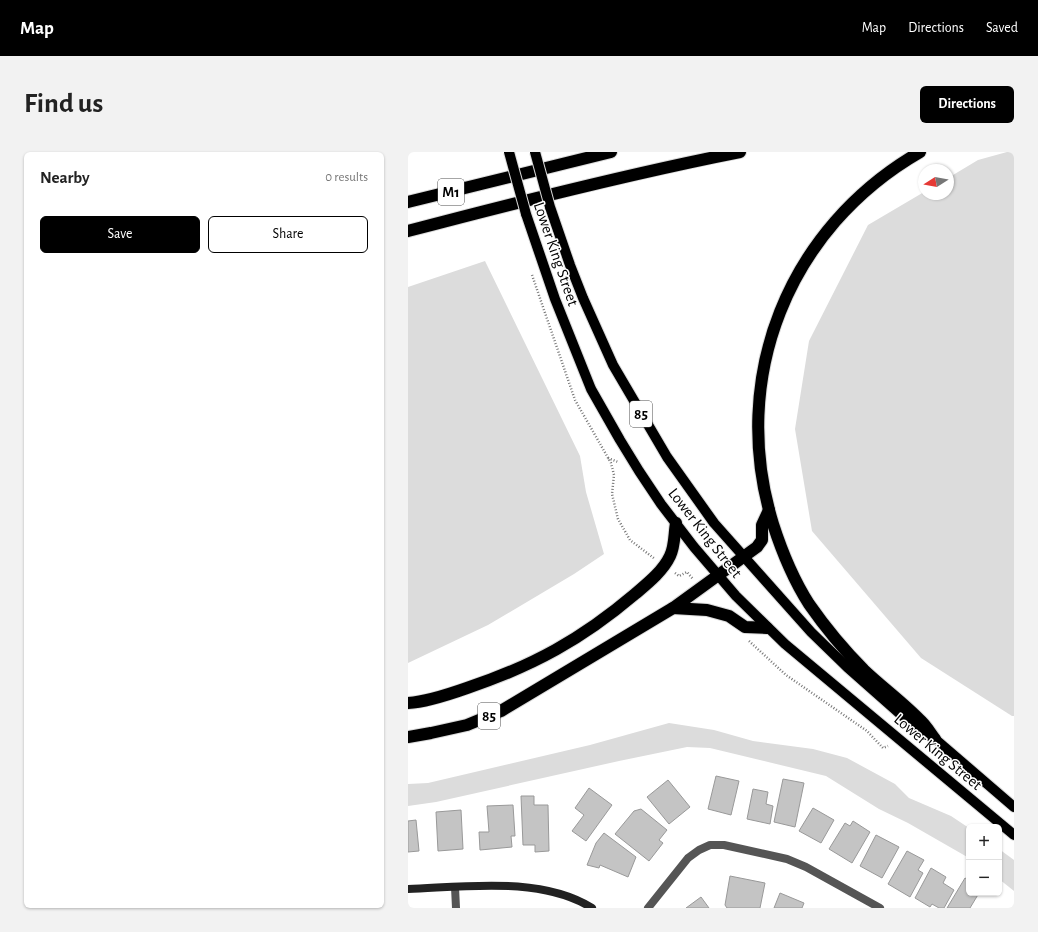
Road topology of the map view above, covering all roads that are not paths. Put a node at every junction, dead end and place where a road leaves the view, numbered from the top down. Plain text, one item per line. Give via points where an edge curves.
1 (510, 152) edge
2 (535, 152) edge
3 (611, 152) edge
4 (740, 152) edge
5 (920, 152) edge
6 (408, 202) edge
7 (408, 231) edge
8 (769, 510) junction
9 (676, 523) junction
10 (744, 557) junction
11 (717, 575) junction
12 (673, 608) junction
13 (767, 628) junction
14 (408, 703) edge
15 (408, 736) edge
16 (935, 739) junction
17 (1014, 807) edge
18 (1014, 835) edge
19 (455, 887) junction
20 (408, 889) edge
21 (456, 908) edge
22 (592, 908) edge
23 (648, 908) edge
24 (880, 908) edge

1 - 9 main road, Lower King Street, bridge via 526,214 555,299 591,389 639,470
2 - 10 main road, Lower King Street / 85, bridge via 559,237 583,298 620,378 667,458 714,523
3 - 6 highway, M1
4 - 7 highway via 571,189
5 - 8 highway via 867,189 847,209 820,239 784,300 768,344 758,418 760,463
8 - 10 highway via 762,525 762,540
8 - 16 highway via 785,560 810,605 842,646 922,722
9 - 11 main road, Lower King Street
9 - 14 highway via 672,550 661,570 596,625 564,646 516,670 449,694
10 - 11 highway, 85
10 - 16 main road, Lower King Street via 811,632 847,667 916,728
11 - 12 highway, 85
11 - 13 main road, Lower King Street
12 - 13 highway via 707,610 729,616 745,627
12 - 15 highway, 85 via 501,711 449,730
13 - 18 main road, Lower King Street
16 - 17 main road, Lower King Street
19 - 20 street
19 - 21 street
19 - 22 street via 503,886 538,889 562,895
23 - 24 street via 688,858 710,845 724,845 787,859

